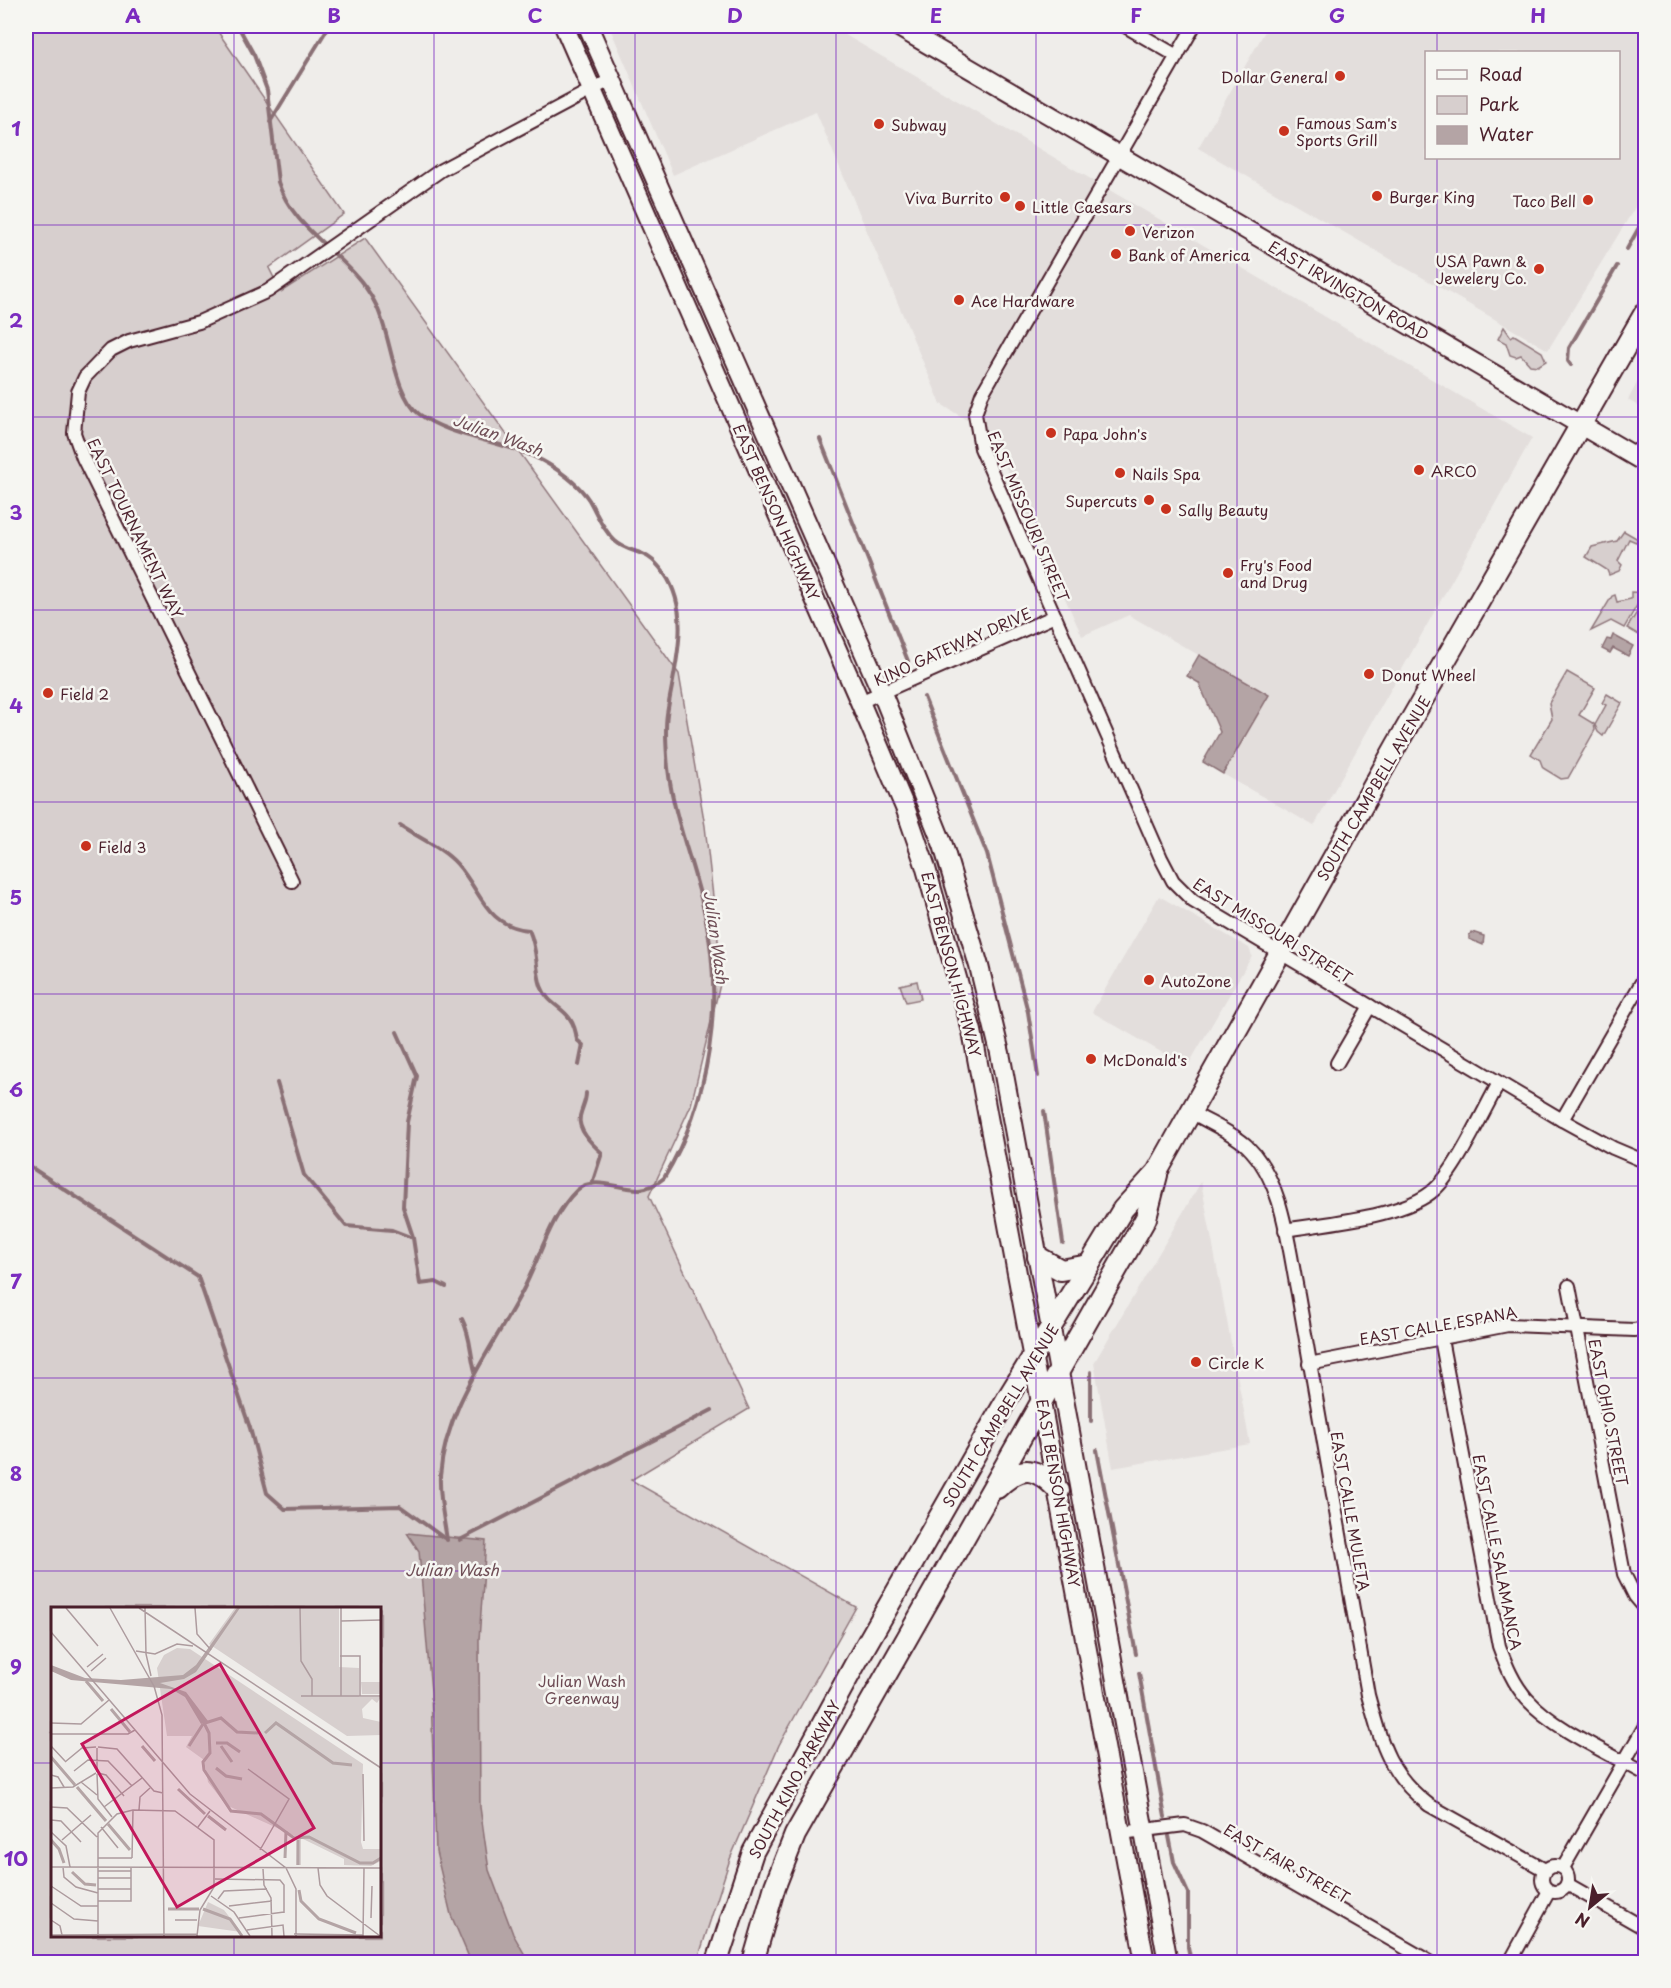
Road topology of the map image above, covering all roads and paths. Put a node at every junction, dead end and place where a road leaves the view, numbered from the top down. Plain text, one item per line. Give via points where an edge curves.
1 (564, 26) edge
2 (588, 26) edge
3 (897, 26) edge
4 (1125, 26) edge
5 (1194, 26) edge
6 (1177, 56) junction
7 (612, 79) junction
8 (592, 89) junction
9 (1121, 157) junction
10 (1646, 311) edge
11 (725, 337) junction
12 (704, 347) junction
13 (1579, 425) junction
14 (1646, 463) edge
15 (1055, 616) junction
16 (882, 693) junction
17 (860, 702) junction
18 (292, 881) dead end
19 (1280, 952) junction
20 (1646, 975) edge
21 (1640, 996) edge
22 (1370, 1006) junction
23 (1337, 1063) dead end
24 (1499, 1083) junction
25 (1191, 1112) junction
26 (1562, 1120) junction
27 (1646, 1162) edge
28 (1157, 1173) junction
29 (1285, 1230) junction
30 (1038, 1257) junction
31 (1089, 1265) junction
32 (1569, 1286) dead end
33 (1577, 1327) junction
34 (1051, 1328) junction
35 (1646, 1328) edge
36 (1441, 1339) junction
37 (1034, 1356) junction
38 (1309, 1364) junction
39 (1059, 1369) junction
40 (1042, 1401) junction
41 (1059, 1491) junction
42 (986, 1498) junction
43 (1646, 1609) edge
44 (854, 1666) joint
45 (881, 1680) joint
46 (1646, 1724) edge
47 (1624, 1762) junction
48 (1646, 1774) edge
49 (1144, 1830) junction
50 (1121, 1833) junction
51 (1563, 1868) junction
52 (1545, 1870) junction
53 (1568, 1884) junction
54 (1549, 1891) junction
55 (1646, 1929) edge
56 (717, 1962) edge
57 (753, 1962) edge
58 (1145, 1962) edge
59 (1168, 1962) edge
60 (1430, 1962) edge
61 (1510, 1962) edge

1 - 8 main road, EAST BENSON HIGHWAY
2 - 7 main road, EAST BENSON HIGHWAY
3 - 9 main road, EAST IRVINGTON ROAD
4 - 6 street
5 - 6 street
6 - 9 street
7 - 8 street, EAST TOURNAMENT WAY
7 - 11 main road, EAST BENSON HIGHWAY
8 - 12 main road, EAST BENSON HIGHWAY
8 - 18 street, EAST TOURNAMENT WAY via 441,170 248,302 111,350 85,378 78,392 74,433 83,458
9 - 13 main road, EAST IRVINGTON ROAD
9 - 15 street, EAST MISSOURI STREET via 982,394 975,414 981,448
10 - 13 main road, SOUTH CAMPBELL AVENUE
11 - 12 main road
11 - 16 main road, EAST BENSON HIGHWAY
12 - 17 main road, EAST BENSON HIGHWAY
13 - 14 main road, EAST IRVINGTON ROAD
13 - 19 main road, SOUTH CAMPBELL AVENUE
15 - 16 street, KINO GATEWAY DRIVE
15 - 19 street, EAST MISSOURI STREET via 1173,881 1193,901
16 - 17 street, KINO GATEWAY DRIVE
16 - 30 main road, EAST BENSON HIGHWAY via 943,845 980,966
17 - 37 main road, EAST BENSON HIGHWAY via 910,820 956,967 972,1031
19 - 22 street, EAST MISSOURI STREET
19 - 25 main road, SOUTH CAMPBELL AVENUE
20 - 21 street
21 - 26 street
22 - 23 street
22 - 24 street, EAST MISSOURI STREET
24 - 26 street, EAST MISSOURI STREET
24 - 29 street via 1447,1174 1425,1197 1399,1209
25 - 28 main road, SOUTH CAMPBELL AVENUE
25 - 29 street, EAST CALLE MULETA via 1246,1146 1269,1175
26 - 27 street, EAST MISSOURI STREET
28 - 31 main road, SOUTH CAMPBELL AVENUE via 1123,1209
28 - 39 main road, SOUTH CAMPBELL AVENUE via 1146,1218
29 - 38 street, EAST CALLE MULETA
30 - 31 main road via 1061,1270
30 - 34 main road, EAST BENSON HIGHWAY
31 - 34 main road, SOUTH CAMPBELL AVENUE
32 - 33 street, EAST OHIO STREET
33 - 35 street, EAST CALLE ESPANA
33 - 36 street, EAST CALLE ESPANA via 1508,1325
33 - 43 street, EAST OHIO STREET via 1624,1574
34 - 37 main road, SOUTH CAMPBELL AVENUE
34 - 39 main road, EAST BENSON HIGHWAY
36 - 38 street, EAST CALLE ESPANA
36 - 47 street, EAST CALLE SALAMANCA via 1499,1646 1508,1671 1527,1699 1548,1718
37 - 40 main road, EAST BENSON HIGHWAY
37 - 44 main road, SOUTH CAMPBELL AVENUE
38 - 52 street, EAST CALLE MULETA via 1368,1695 1384,1753 1402,1780 1429,1805
39 - 40 main road, SOUTH CAMPBELL AVENUE
39 - 49 main road, EAST BENSON HIGHWAY
40 - 41 main road, EAST BENSON HIGHWAY
40 - 42 main road, SOUTH CAMPBELL AVENUE
41 - 42 main road via 1045,1477 1025,1470 1014,1472
41 - 50 main road, EAST BENSON HIGHWAY
42 - 45 main road, SOUTH CAMPBELL AVENUE
44 - 56 main road, SOUTH KINO PARKWAY via 753,1852
45 - 57 main road, SOUTH KINO PARKWAY via 795,1834
46 - 47 street
47 - 48 street, EAST CALLE SALAMANCA
47 - 51 street
49 - 50 street, EAST FAIR STREET
49 - 59 main road, EAST BENSON HIGHWAY
49 - 60 street, EAST FAIR STREET via 1185,1825 1202,1831
50 - 58 main road, EAST BENSON HIGHWAY
51 - 52 street via 1552,1866
51 - 53 street
52 - 54 street via 1542,1881
53 - 54 street via 1558,1892
53 - 55 street
54 - 61 street

